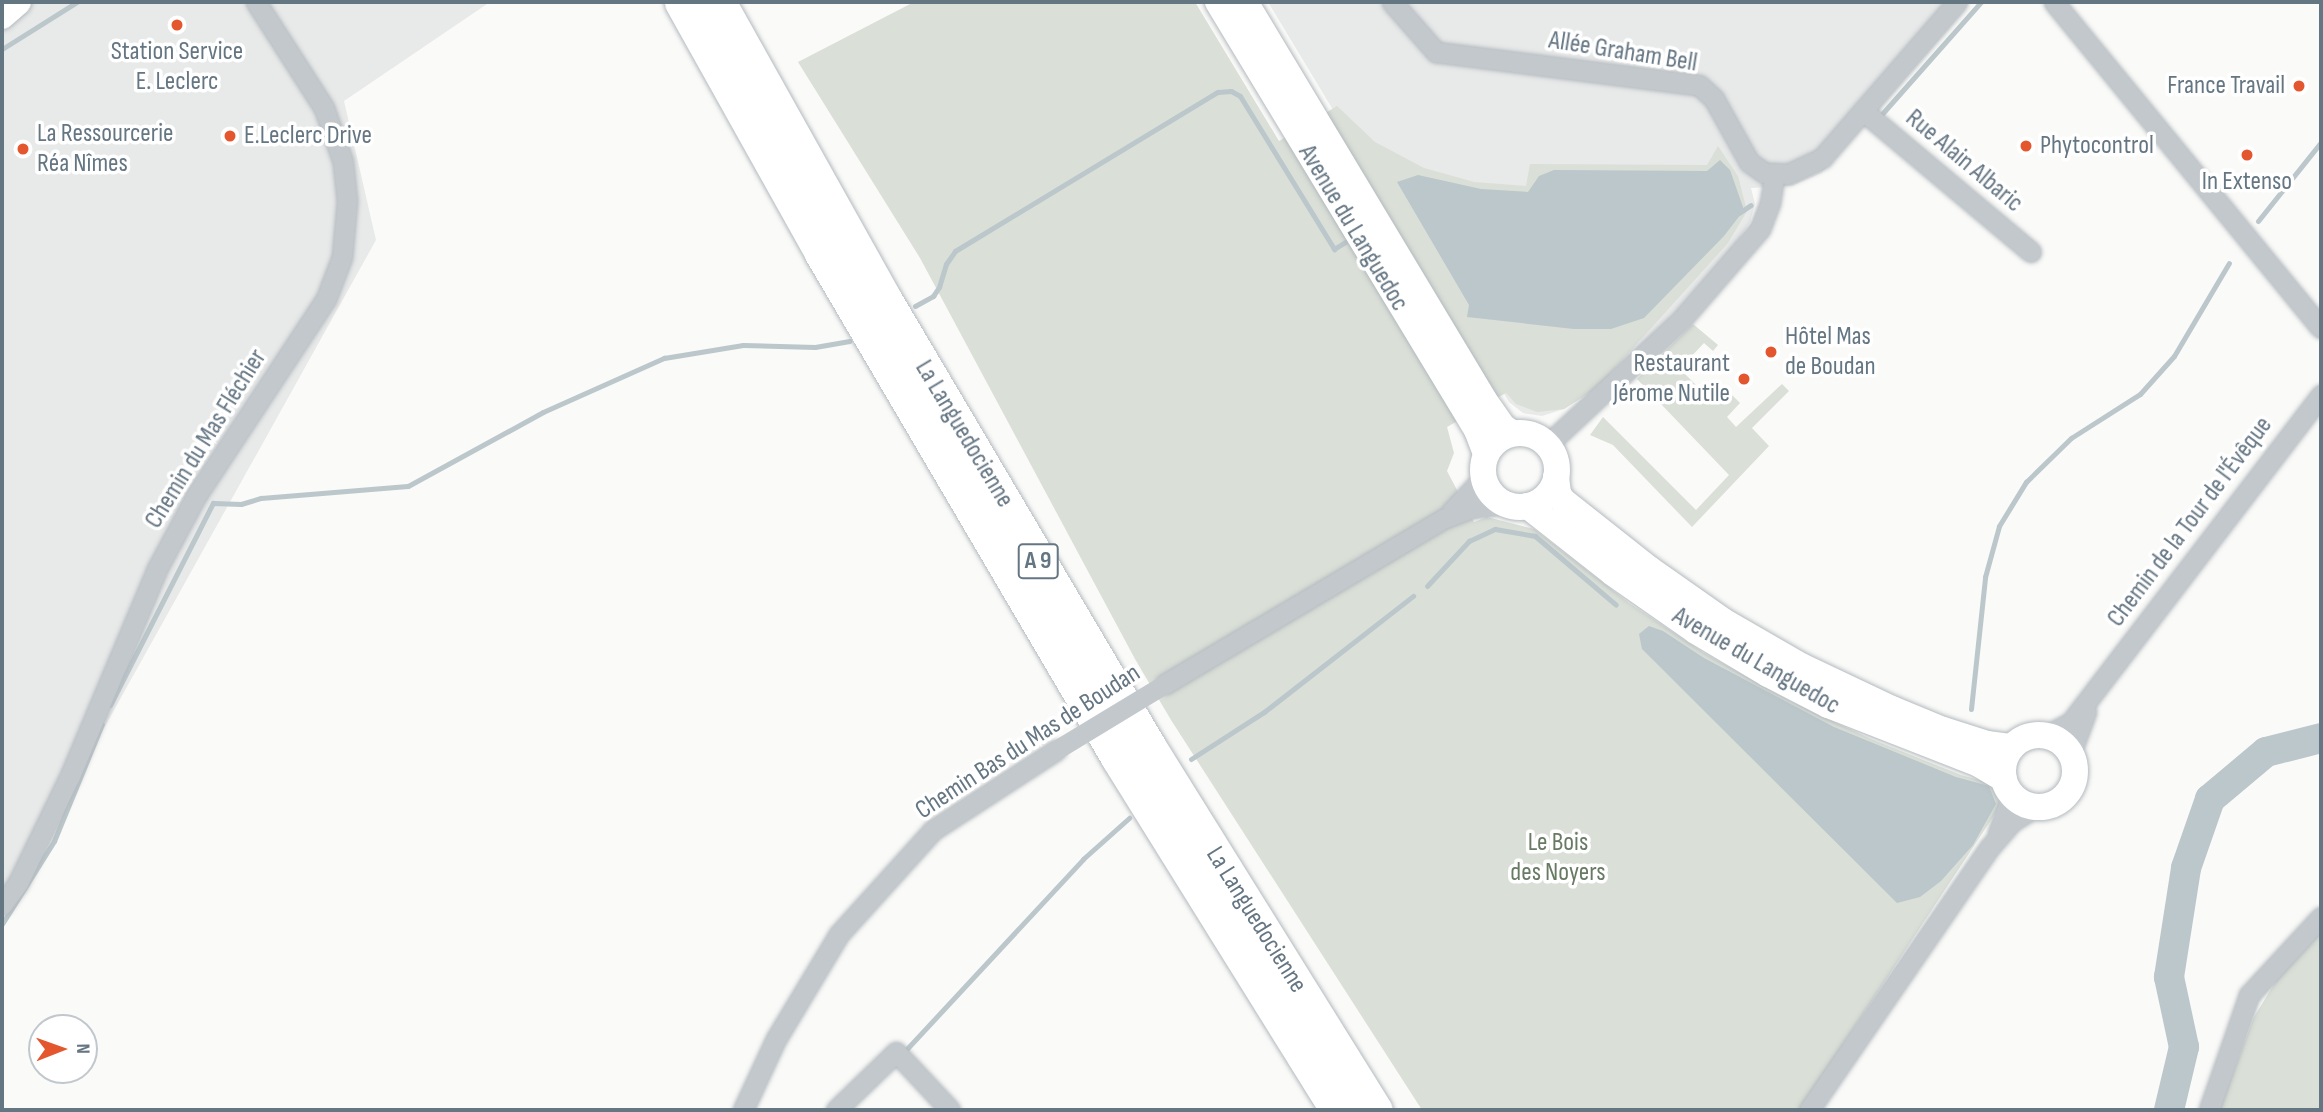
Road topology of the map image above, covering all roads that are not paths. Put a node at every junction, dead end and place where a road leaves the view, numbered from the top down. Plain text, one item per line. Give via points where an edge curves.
1 (18, 2) edge
2 (256, 2) edge
3 (682, 2) edge
4 (718, 2) edge
5 (1218, 2) edge
6 (1245, 2) edge
7 (1392, 2) edge
8 (1956, 2) edge
9 (2054, 2) edge
10 (2, 16) edge
11 (1863, 111) junction
12 (1775, 173) junction
13 (2031, 252) dead end
14 (2321, 328) edge
15 (2321, 395) edge
16 (1512, 433) junction
17 (1547, 444) junction
18 (1485, 466) junction
19 (1556, 477) junction
20 (1516, 505) junction
21 (1443, 519) junction
22 (2101, 682) junction
23 (2047, 735) junction
24 (2012, 747) junction
25 (2071, 753) junction
26 (2008, 787) junction
27 (2035, 807) junction
28 (1990, 847) junction
29 (2, 905) edge
30 (2321, 916) edge
31 (743, 1110) edge
32 (836, 1110) edge
33 (950, 1110) edge
34 (1338, 1110) edge
35 (1376, 1110) edge
36 (1809, 1110) edge
37 (2209, 1110) edge

1 - 10 street
2 - 29 street, Chemin du Mas Fléchier via 324,108 343,162 342,257 326,299 195,496 157,569 70,776 18,883
3 - 34 highway, La Languedocienne / A 9 via 822,253 1118,757
4 - 35 highway, La Languedocienne / A 9 via 884,299 1148,747
5 - 18 street, Avenue du Languedoc via 1477,430
6 - 16 street, Avenue du Languedoc via 1484,400
7 - 12 street, Allée Graham Bell via 1436,52 1699,85 1714,99 1749,162 1765,173
8 - 11 street
9 - 14 street
11 - 12 street via 1822,158 1788,174
11 - 13 street, Rue Alain Albaric
12 - 17 street via 1760,229 1682,319
15 - 22 street, Chemin de la Tour de l'Évêque
16 - 17 street via 1533,435
16 - 18 street via 1501,437
17 - 19 street via 1555,459
18 - 20 street via 1490,492
18 - 21 street, Chemin Bas du Mas de Boudan
19 - 20 street via 1548,495
19 - 24 street, Avenue du Languedoc via 1563,501 1723,621 1801,666 1892,709 1986,744
20 - 21 street, Chemin Bas du Mas de Boudan via 1471,509
20 - 26 street, Avenue du Languedoc via 1696,631 1768,674 1896,735 1979,764
21 - 31 street, Chemin Bas du Mas de Boudan, bridge via 1056,750 933,831 839,934 776,1039
22 - 23 street, Chemin de la Tour de l'Évêque via 2071,722
22 - 25 street, Chemin de la Tour de l'Évêque
23 - 24 street via 2022,739
23 - 25 street
24 - 26 street via 2004,762
25 - 27 street via 2076,767 2069,793 2048,807
26 - 27 street via 2022,803
26 - 28 street via 2003,824
27 - 28 street via 2013,821
28 - 36 street
30 - 37 street via 2249,995
32 - 33 street via 896,1052

